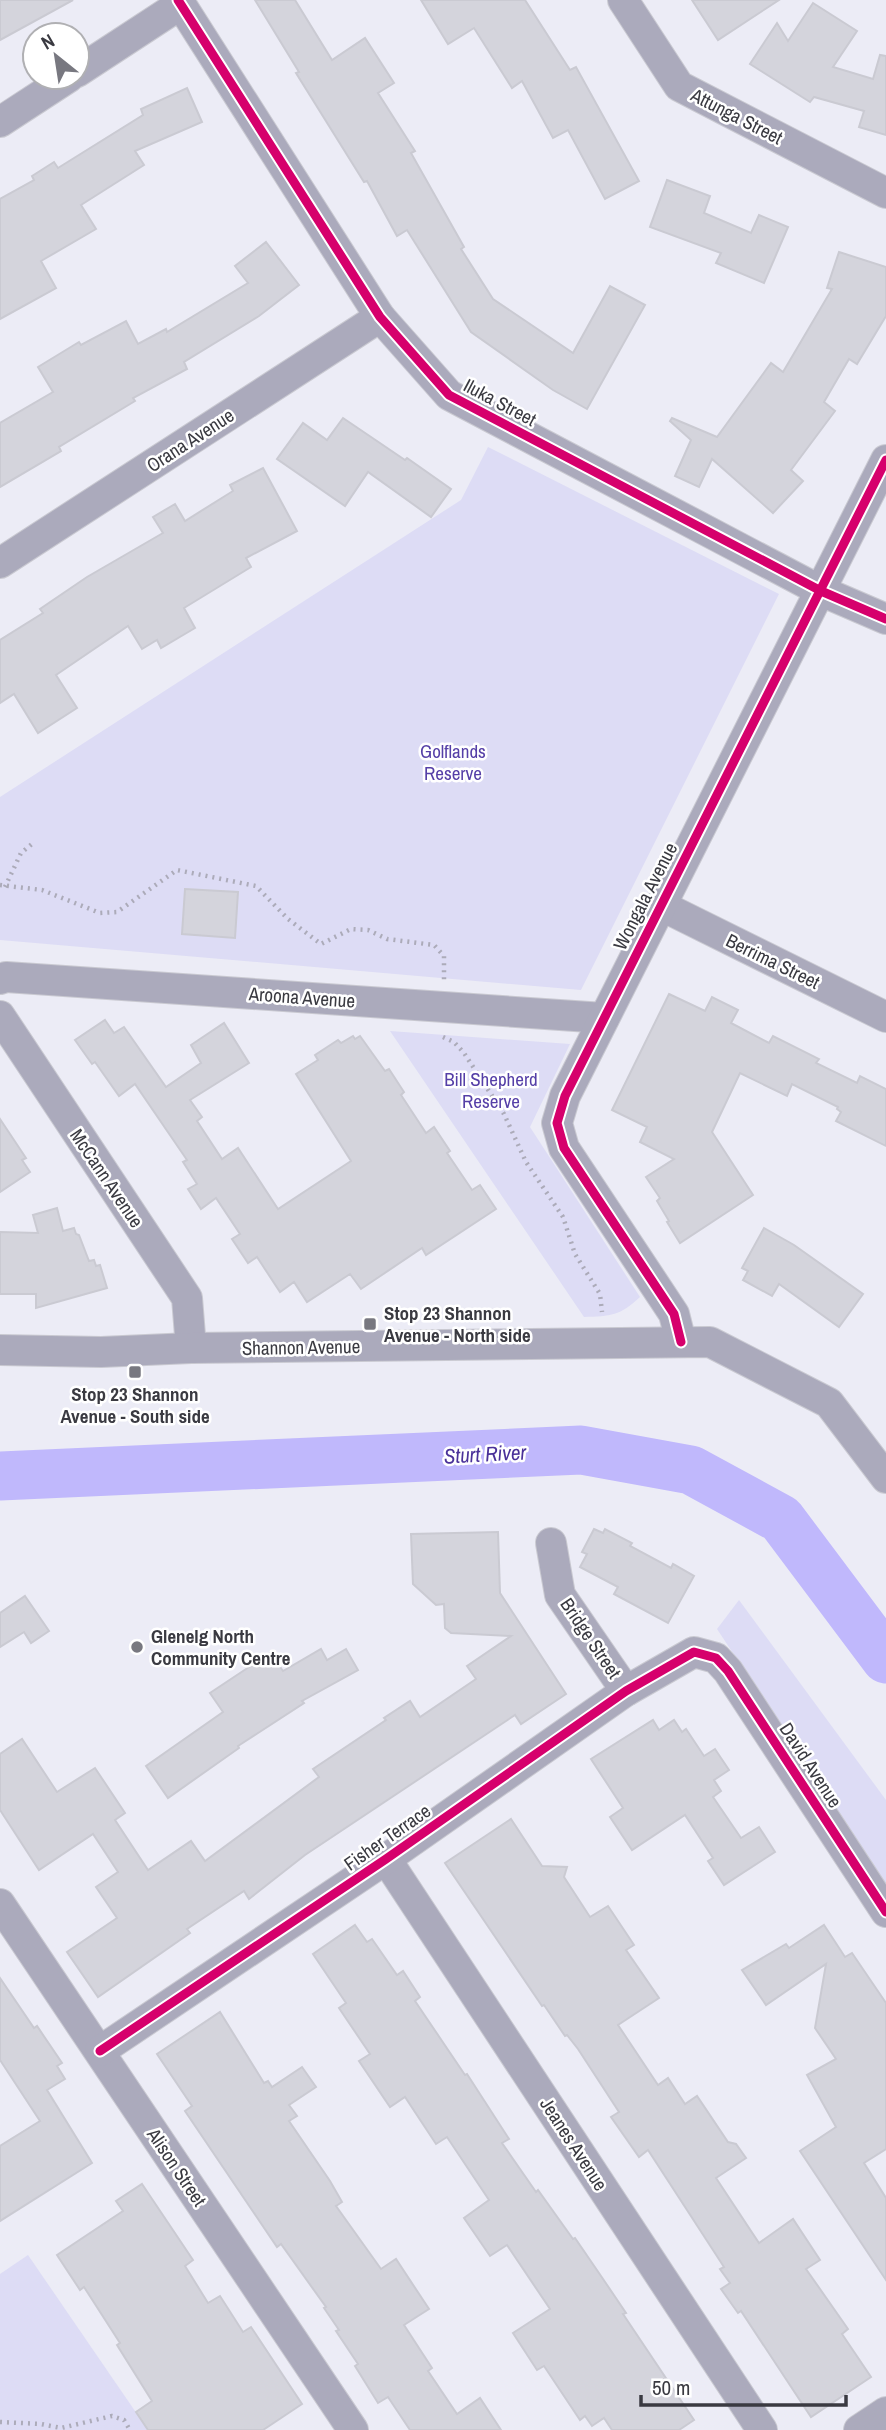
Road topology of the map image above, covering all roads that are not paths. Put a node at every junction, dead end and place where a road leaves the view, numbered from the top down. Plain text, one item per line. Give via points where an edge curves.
1 (623, 0) edge
2 (180, 2) edge
3 (91, 62) edge
4 (48, 91) edge
5 (0, 122) edge
6 (886, 193) edge
7 (380, 317) junction
8 (886, 460) edge
9 (0, 563) edge
10 (821, 591) junction
11 (886, 619) edge
12 (660, 905) junction
13 (0, 979) edge
14 (0, 1016) edge
15 (886, 1017) edge
16 (604, 1018) junction
17 (681, 1342) junction
18 (191, 1348) junction
19 (0, 1350) edge
20 (886, 1478) edge
21 (551, 1543) dead end
22 (694, 1652) joint
23 (626, 1690) junction
24 (386, 1859) junction
25 (0, 1904) edge
26 (886, 1912) edge
27 (100, 2051) junction
28 (886, 2412) edge
29 (347, 2428) edge
30 (762, 2430) edge
31 (859, 2430) edge

1 - 6 street, Attunga Street via 679,86
2 - 3 street
2 - 7 street, Iluka Street
4 - 5 street
7 - 9 street, Orana Avenue
7 - 10 street, Iluka Street via 449,395
8 - 10 street, Wongala Avenue
10 - 11 street, Iluka Street
10 - 12 street, Wongala Avenue
12 - 15 street, Berrima Street
12 - 16 street, Wongala Avenue
13 - 16 street, Aroona Avenue
14 - 18 street, McCann Avenue via 187,1298
16 - 17 street, Wongala Avenue via 565,1096 557,1123 564,1148 674,1314
17 - 18 street, Shannon Avenue
17 - 20 street, Shannon Avenue via 710,1342 830,1403
18 - 19 street, Shannon Avenue
21 - 23 street, Bridge Street via 560,1595
22 - 23 street, Fisher Terrace
22 - 26 street, David Avenue via 716,1658 728,1671
23 - 24 street, Fisher Terrace
24 - 27 street, Fisher Terrace
24 - 30 street, Jeanes Avenue
25 - 27 street, Alison Street
27 - 29 street, Alison Street
28 - 31 street

